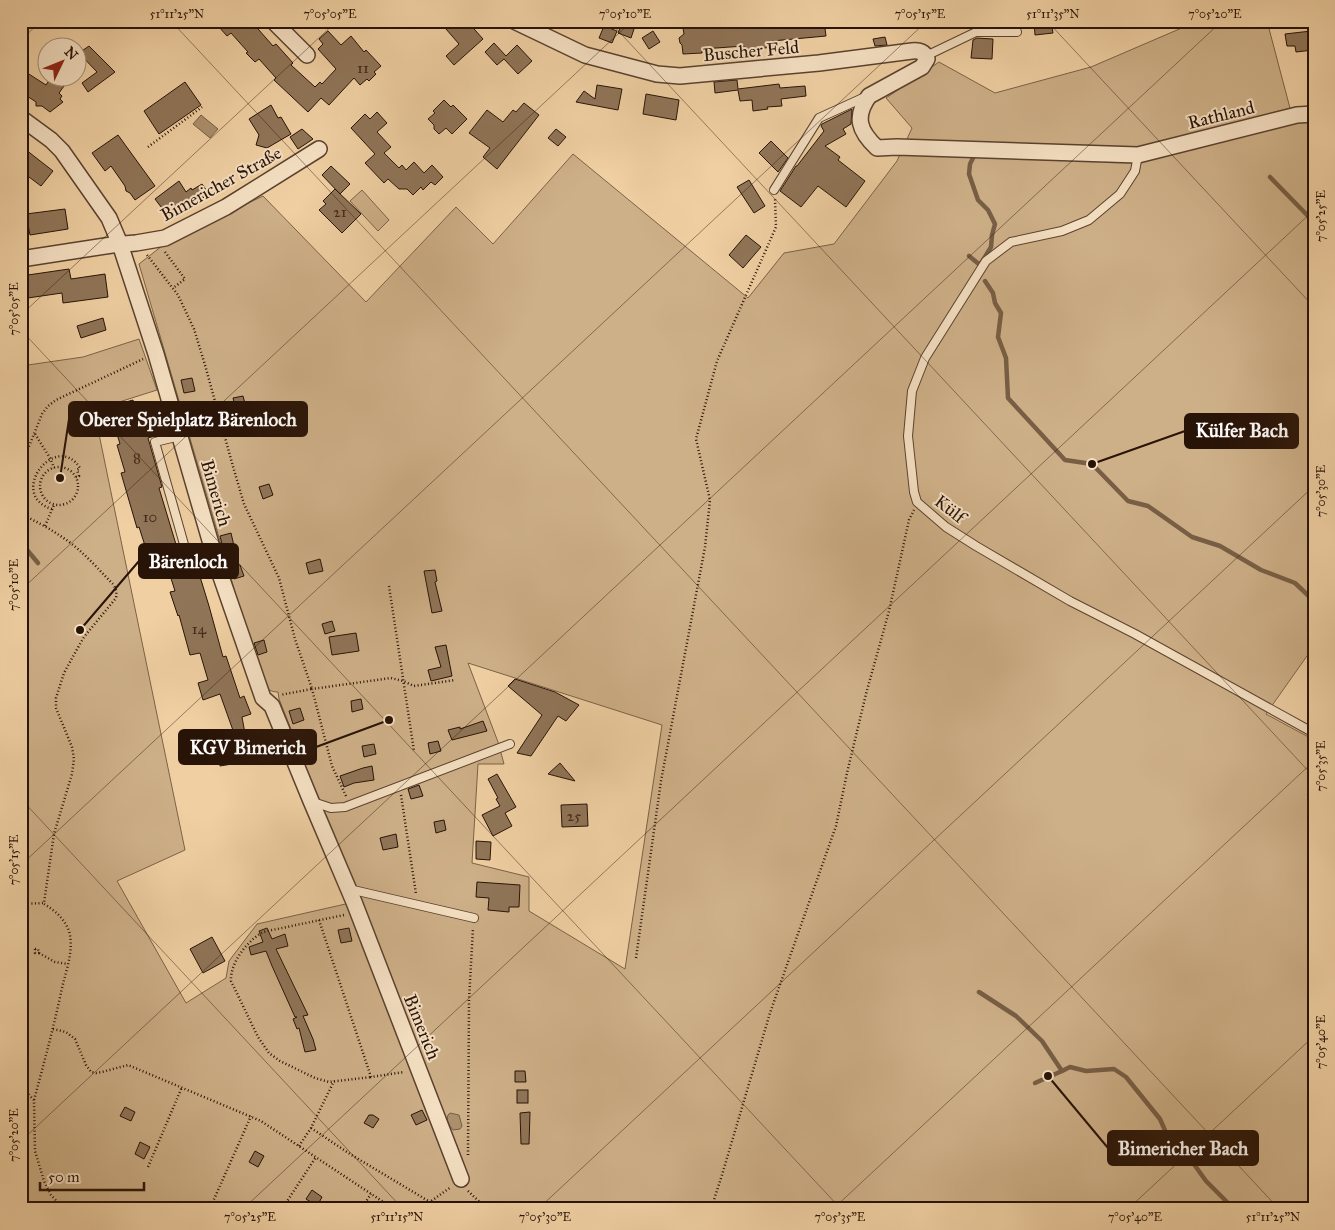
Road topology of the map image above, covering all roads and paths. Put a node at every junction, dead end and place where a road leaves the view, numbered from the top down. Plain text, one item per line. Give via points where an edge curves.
1 (273, 21) edge
2 (514, 21) edge
3 (1017, 32) dead end
4 (307, 56) dead end
5 (926, 56) junction
6 (869, 96) junction
7 (202, 107) dead end
8 (1314, 114) edge
9 (21, 118) edge
10 (148, 147) dead end
11 (320, 149) dead end
12 (1138, 155) junction
13 (774, 190) joint
14 (136, 243) junction
15 (120, 244) junction
16 (163, 250) dead end
17 (157, 254) dead end
18 (21, 259) edge
19 (150, 259) junction
20 (173, 288) junction
21 (156, 354) junction
22 (172, 408) junction
23 (145, 416) dead end
24 (34, 434) junction
25 (180, 436) junction
26 (51, 460) junction
27 (21, 466) edge
28 (54, 468) junction
29 (76, 477) junction
30 (917, 502) junction
31 (54, 505) junction
32 (52, 509) junction
33 (21, 514) edge
34 (45, 527) junction
35 (187, 555) dead end
36 (389, 586) dead end
37 (455, 680) dead end
38 (403, 681) junction
39 (312, 689) junction
40 (279, 696) dead end
41 (1314, 733) edge
42 (510, 744) dead end
43 (414, 751) dead end
44 (399, 787) junction
45 (311, 801) junction
46 (350, 805) junction
47 (348, 889) junction
48 (44, 903) junction
49 (21, 904) edge
50 (418, 906) junction
51 (358, 912) junction
52 (474, 918) joint
53 (319, 920) junction
54 (38, 952) dead end
55 (636, 958) dead end
56 (68, 964) junction
57 (53, 1029) junction
58 (420, 1070) junction
59 (371, 1077) junction
60 (334, 1081) junction
61 (21, 1087) edge
62 (182, 1087) junction
63 (34, 1100) junction
64 (251, 1116) junction
65 (311, 1128) junction
66 (299, 1146) junction
67 (468, 1156) dead end
68 (316, 1157) junction
69 (148, 1167) dead end
70 (461, 1179) junction
71 (371, 1194) junction
72 (430, 1202) junction
73 (211, 1206) dead end
74 (64, 1209) edge
75 (282, 1209) edge
76 (361, 1209) edge
77 (394, 1209) edge
78 (420, 1209) edge
79 (487, 1209) edge
80 (711, 1209) edge

1 - 4 street
2 - 5 street, Buscher Feld via 585,55 657,74 680,76 814,64 912,50
3 - 5 lane via 976,32
5 - 6 street via 922,67
6 - 12 street via 860,113 861,128 876,148
6 - 13 lane via 818,118
7 - 10 path
8 - 12 street, Rathland via 1298,115
9 - 15 street via 62,151 109,218
11 - 14 street, Bimericher Straße via 211,215 165,238
12 - 30 lane, Külf via 1135,171 1120,194 1089,220 1011,242 986,261 925,358 912,391 908,436
13 - 55 path via 776,227 717,361 696,439 710,500 706,538 662,781
14 - 15 street, Bimericher Straße
14 - 19 path
15 - 18 street, Bimericher Straße
15 - 21 street, Bimerich
16 - 20 path via 185,280
17 - 19 path
19 - 20 path
20 - 39 path via 194,329 244,504 279,578
21 - 22 street, Bimerich
21 - 24 path via 56,400 42,414
22 - 23 lane
22 - 25 street, Bimerich
24 - 26 path
24 - 27 path
25 - 35 lane via 155,442
25 - 45 street, Bimerich via 218,568 263,698 272,706
26 - 28 path
26 - 29 path via 58,456 76,462 80,468
26 - 32 path via 37,472 33,488 42,504
28 - 29 path via 66,469
28 - 31 path via 44,474 40,486 44,498
29 - 31 path via 76,495 67,504
30 - 41 lane, Külf via 946,527 1070,601
30 - 80 path via 909,520 836,826 770,1013
31 - 32 path
32 - 34 path
33 - 34 path
34 - 48 path via 63,537 87,558 113,584 117,593 84,637 64,673 56,698 56,708 74,759 54,834
36 - 38 path
37 - 38 path via 414,686
38 - 39 path via 391,678
38 - 43 path
39 - 40 path
39 - 46 path via 332,766
42 - 44 lane
44 - 46 lane
44 - 50 path
45 - 46 lane via 331,808
45 - 47 street, Bimerich
47 - 50 lane
47 - 51 street, Bimerich
48 - 49 path
48 - 56 path via 66,925 70,946
50 - 52 lane
51 - 53 path
51 - 58 street, Bimerich
52 - 67 path via 469,1000
53 - 59 path
53 - 60 path via 257,936 236,961 231,981 269,1053 315,1078
54 - 56 path via 55,962
56 - 57 path
57 - 62 path via 75,1038 91,1072 128,1065
57 - 63 path
58 - 59 path
58 - 70 street, Bimerich
59 - 60 path
60 - 65 path
61 - 63 path
62 - 64 path
62 - 69 path
63 - 74 path via 35,1151 44,1181
64 - 66 path
64 - 73 path
65 - 66 path
65 - 72 path
66 - 68 path
68 - 71 path
68 - 75 path
70 - 72 path
70 - 79 path via 469,1193
71 - 76 path
71 - 77 path
72 - 78 path

